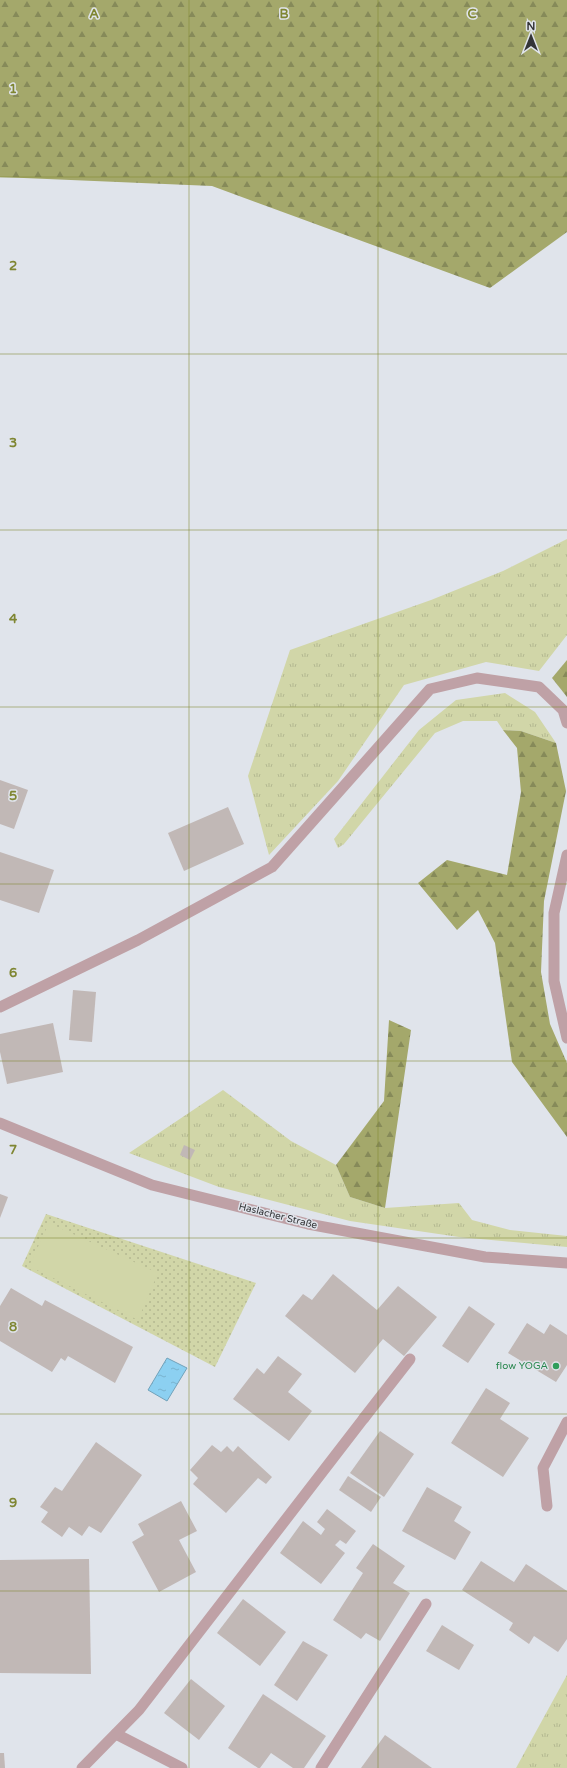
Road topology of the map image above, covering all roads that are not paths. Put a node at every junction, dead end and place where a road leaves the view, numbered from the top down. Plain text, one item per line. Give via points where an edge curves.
1 (567, 723) edge
2 (567, 855) edge
3 (0, 1006) edge
4 (567, 1038) edge
5 (0, 1123) edge
6 (567, 1263) edge
7 (410, 1359) dead end
8 (567, 1422) edge
9 (547, 1506) dead end
10 (426, 1604) dead end
11 (116, 1734) junction
12 (82, 1768) edge
13 (182, 1768) edge
14 (321, 1768) edge

1 - 3 street via 563,710 539,687 477,678 430,689 272,867 138,940
2 - 4 street via 554,913 554,981
5 - 6 street, Haslacher Straße via 152,1185 308,1224 485,1256
7 - 11 street via 139,1710
8 - 9 street via 543,1468
10 - 14 street
11 - 12 street
11 - 13 street

